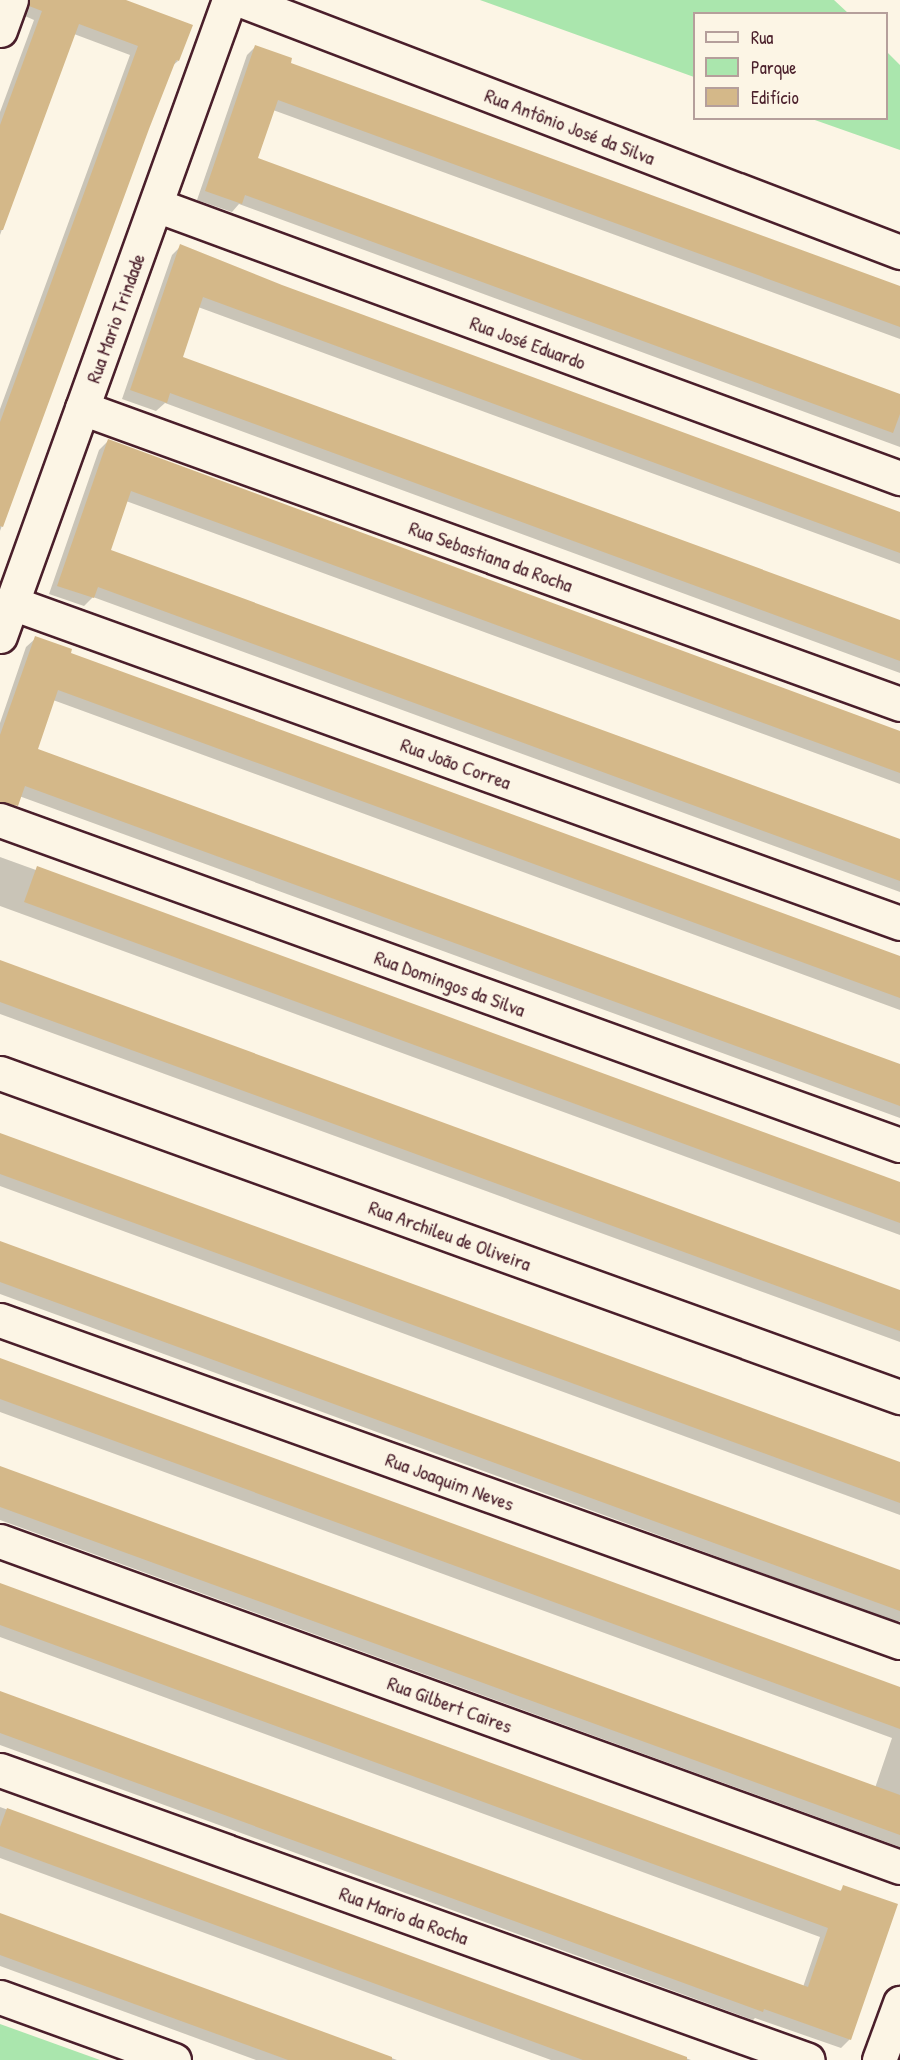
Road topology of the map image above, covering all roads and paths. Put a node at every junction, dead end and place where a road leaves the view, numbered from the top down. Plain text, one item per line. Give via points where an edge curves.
1 (11, 0) edge
2 (230, 0) edge
3 (241, 0) edge
4 (0, 30) edge
5 (156, 205) junction
6 (900, 252) edge
7 (82, 408) junction
8 (900, 478) edge
9 (12, 603) junction
10 (0, 636) edge
11 (900, 704) edge
12 (0, 820) edge
13 (900, 922) edge
14 (0, 1073) edge
15 (900, 1145) edge
16 (0, 1320) edge
17 (900, 1397) edge
18 (0, 1541) edge
19 (900, 1642) edge
20 (0, 1770) edge
21 (900, 1867) edge
22 (0, 1997) edge
23 (900, 2002) edge
24 (174, 2060) edge
25 (808, 2060) edge
26 (879, 2060) edge

1 - 4 street
2 - 5 street, Rua Mario Trindade
3 - 6 street, Rua Antônio José da Silva
5 - 7 street, Rua Mario Trindade
5 - 8 street, Rua José Eduardo
7 - 9 street, Rua Mario Trindade
7 - 11 street, Rua Sebastiana da Rocha
9 - 10 street, Rua Mario Trindade
9 - 13 street, Rua João Correa
12 - 15 street, Rua Domingos da Silva
14 - 17 street, Rua Archileu de Oliveira
16 - 19 street, Rua Joaquim Neves
18 - 21 street, Rua Gilbert Caires
20 - 25 street, Rua Mario da Rocha
22 - 24 street
23 - 26 street

